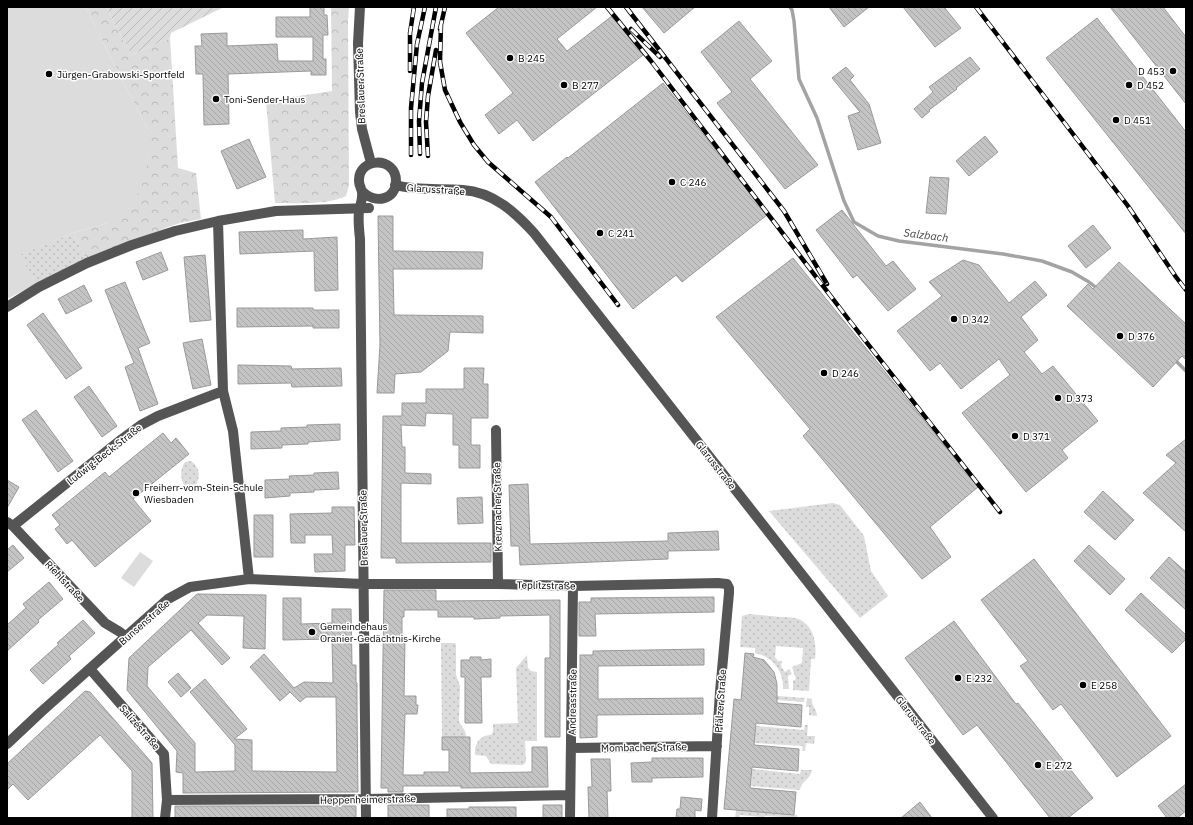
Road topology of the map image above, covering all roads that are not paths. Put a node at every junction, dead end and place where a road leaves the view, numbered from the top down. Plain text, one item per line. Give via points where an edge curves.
1 (360, 7) edge
2 (371, 163) junction
3 (395, 185) junction
4 (362, 192) junction
5 (377, 199) junction
6 (364, 208) junction
7 (218, 221) junction
8 (7, 307) edge
9 (223, 391) junction
10 (496, 430) dead end
11 (10, 524) edge
12 (249, 580) junction
13 (364, 584) junction
14 (498, 584) junction
15 (727, 584) joint
16 (573, 586) junction
17 (126, 638) junction
18 (90, 669) junction
19 (7, 744) edge
20 (717, 746) junction
21 (571, 748) junction
22 (570, 795) junction
23 (366, 799) junction
24 (167, 800) junction
25 (166, 818) edge
26 (366, 818) edge
27 (570, 818) edge
28 (712, 818) edge
29 (993, 818) edge

1 - 2 street, Breslauer Straße via 360,112
2 - 3 street via 379,162 388,166 394,172
2 - 4 street via 361,173 359,183
3 - 5 street via 389,195
3 - 29 street, Glarusstraße via 484,194 499,201 522,220
4 - 5 street
4 - 6 street, Breslauer Straße
5 - 6 street
6 - 7 street via 276,211
6 - 13 street, Breslauer Straße via 359,218
7 - 8 street via 132,245 86,263
7 - 9 street
9 - 11 street, Ludwig-Beck-Straße via 141,425
9 - 12 street via 233,431
10 - 14 street, Kreuznacher Straße
11 - 17 street, Riehlstraße via 105,623
12 - 13 street, Bunsenstraße
12 - 17 street, Bunsenstraße via 190,587 168,599
13 - 14 street, Teplitzstraße
13 - 23 street, Breslauer Straße
14 - 16 street, Teplitzstraße
15 - 16 street, Teplitzstraße
15 - 20 street, Pfälzer Straße via 729,592
16 - 21 street, Andreasstraße
17 - 18 street, Bunsenstraße
18 - 19 street, Bunsenstraße
18 - 24 street, Salizéstraße via 164,754
20 - 21 street, Mombacher Straße
20 - 28 street, Pfälzer Straße
21 - 22 street, Andreasstraße
22 - 23 street, Heppenheimerstraße
22 - 27 street, Andreasstraße
23 - 24 street, Heppenheimerstraße
23 - 26 street, Breslauer Straße
24 - 25 street, Salizéstraße

